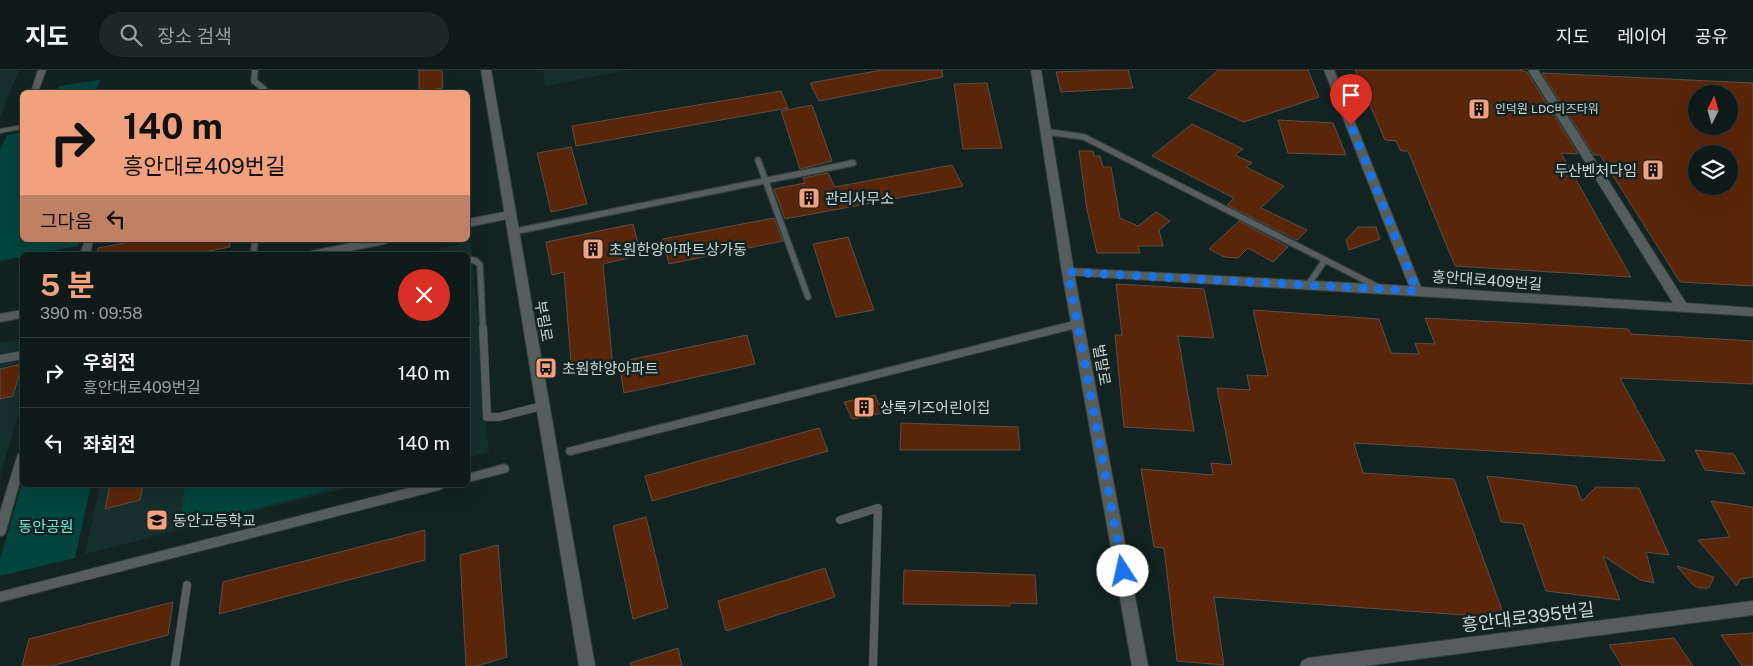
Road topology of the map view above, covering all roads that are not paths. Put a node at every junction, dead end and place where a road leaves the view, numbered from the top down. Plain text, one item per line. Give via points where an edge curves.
1 (42, 70) edge
2 (255, 70) edge
3 (486, 70) edge
4 (1036, 70) edge
5 (1329, 70) edge
6 (1533, 70) edge
7 (35, 90) edge
8 (264, 90) edge
9 (20, 127) edge
10 (0, 131) edge
11 (1048, 132) junction
12 (758, 160) dead end
13 (853, 163) dead end
14 (765, 180) junction
15 (509, 214) junction
16 (470, 223) edge
17 (512, 232) junction
18 (255, 242) edge
19 (375, 242) edge
20 (254, 250) dead end
21 (326, 252) edge
22 (470, 260) edge
23 (1325, 260) junction
24 (1068, 272) junction
25 (1308, 285) junction
26 (1381, 289) junction
27 (1417, 291) junction
28 (808, 297) dead end
29 (1683, 309) junction
30 (1753, 312) edge
31 (20, 314) edge
32 (0, 318) edge
33 (1078, 324) junction
34 (20, 355) edge
35 (0, 359) edge
36 (542, 406) junction
37 (571, 451) dead end
38 (20, 464) edge
39 (504, 469) dead end
40 (470, 478) edge
41 (431, 487) edge
42 (840, 520) dead end
43 (0, 531) edge
44 (187, 585) dead end
45 (0, 597) edge
46 (1753, 608) edge
47 (175, 666) edge
48 (586, 666) edge
49 (873, 666) edge
50 (1140, 666) edge
51 (1308, 666) edge

1 - 7 street
2 - 8 lane via 254,80
3 - 15 street, 부림로
4 - 11 street, 벌말로
5 - 27 street
6 - 29 street
9 - 10 street
11 - 23 lane via 1084,136
11 - 24 street, 벌말로
12 - 14 lane
13 - 14 lane
14 - 17 lane
14 - 28 lane
15 - 16 street
15 - 17 street, 부림로
17 - 36 street, 부림로
18 - 20 lane
19 - 21 street
22 - 36 lane via 480,266 487,417
23 - 25 lane
23 - 26 lane
24 - 25 street, 흥안대로409번길
24 - 33 street, 벌말로
25 - 26 street, 흥안대로409번길
26 - 27 street, 흥안대로409번길
27 - 29 street, 흥안대로409번길
29 - 30 street, 흥안대로409번길
31 - 32 street
33 - 37 street
33 - 50 street, 벌말로
34 - 35 lane
36 - 48 street, 부림로
38 - 43 street
39 - 40 street
41 - 45 street
42 - 49 lane via 878,508
44 - 47 lane
46 - 51 street, 흥안대로395번길

